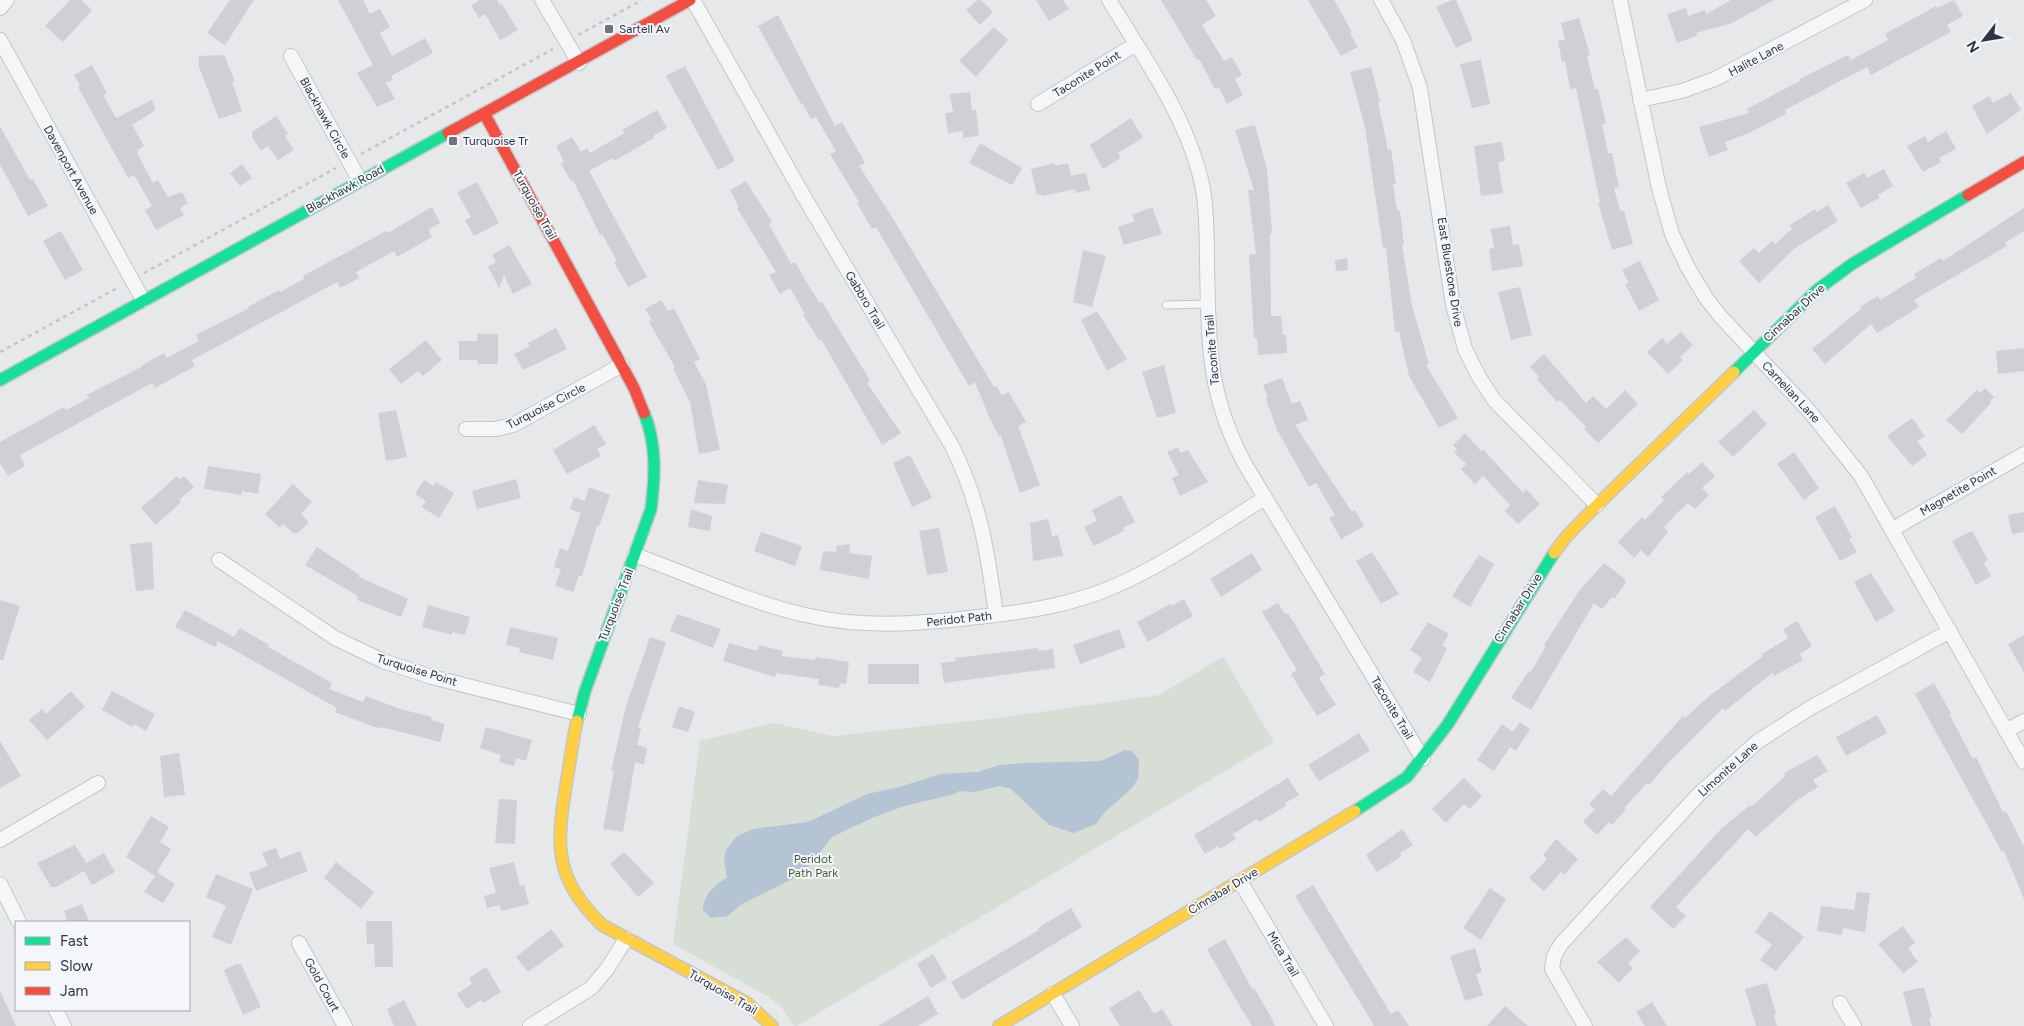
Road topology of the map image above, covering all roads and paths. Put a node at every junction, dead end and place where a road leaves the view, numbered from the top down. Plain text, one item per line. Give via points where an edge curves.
1 (7, 0) edge
2 (542, 0) edge
3 (642, 0) edge
4 (691, 0) edge
5 (1109, 0) edge
6 (1381, 0) edge
7 (1620, 0) edge
8 (1865, 0) edge
9 (0, 8) edge
10 (0, 40) edge
11 (566, 41) junction
12 (1136, 44) junction
13 (291, 56) dead end
14 (579, 63) junction
15 (1640, 100) junction
16 (1038, 104) dead end
17 (484, 113) junction
18 (349, 161) junction
19 (2024, 162) edge
20 (360, 181) junction
21 (132, 280) junction
22 (143, 300) junction
23 (1166, 304) dead end
24 (1208, 304) junction
25 (1753, 351) junction
26 (0, 352) edge
27 (622, 366) junction
28 (0, 380) edge
29 (466, 429) dead end
30 (2024, 454) edge
31 (1265, 498) junction
32 (1596, 505) junction
33 (1893, 529) junction
34 (636, 555) junction
35 (219, 560) dead end
36 (996, 615) junction
37 (1950, 630) junction
38 (579, 714) junction
39 (2024, 721) edge
40 (2006, 731) junction
41 (1423, 759) junction
42 (2024, 762) edge
43 (98, 782) dead end
44 (0, 840) edge
45 (1240, 881) junction
46 (0, 884) edge
47 (18, 921) edge
48 (626, 939) junction
49 (299, 943) dead end
50 (1053, 994) junction
51 (1840, 1003) dead end
52 (56, 1011) edge
53 (64, 1026) edge
54 (345, 1026) edge
55 (530, 1026) edge
56 (772, 1026) edge
57 (999, 1026) edge
58 (1072, 1026) edge
59 (1326, 1026) edge
60 (1585, 1026) edge
61 (1854, 1026) edge

1 - 9 street
2 - 11 street
3 - 11 path
4 - 14 street, Blackhawk Road
4 - 36 street, Gabbro Trail via 952,446 979,513
5 - 12 street, Taconite Trail
6 - 32 street, East Bluestone Drive via 1406,48 1420,88 1453,305 1465,349 1498,405
7 - 15 street, Carnelian Lane
8 - 15 street, Halite Lane via 1728,74 1688,89
10 - 21 street, Davenport Avenue
11 - 14 street
11 - 18 path
12 - 16 street, Taconite Point
12 - 24 street, Taconite Trail via 1178,116 1196,162 1205,209
13 - 18 street, Blackhawk Circle
14 - 17 street, Blackhawk Road
15 - 25 street, Carnelian Lane via 1659,188 1679,250 1706,298
17 - 20 street, Blackhawk Road
17 - 27 street, Turquoise Trail
18 - 20 street, Blackhawk Circle
18 - 21 path
19 - 25 street, Cinnabar Drive via 1835,276
20 - 22 street, Blackhawk Road
21 - 22 street, Davenport Avenue
21 - 26 path
22 - 28 street, Blackhawk Road
23 - 24 lane
24 - 31 street, Taconite Trail via 1210,363 1217,397 1237,449
25 - 32 street, Cinnabar Drive
25 - 33 street, Carnelian Lane via 1837,444
27 - 29 street, Turquoise Circle via 512,425 496,429
27 - 34 street, Turquoise Trail via 648,422 655,459 651,509
30 - 33 street, Magnetite Point
31 - 36 street, Peridot Path via 1116,586 1053,607
31 - 41 street, Taconite Trail
32 - 41 street, Cinnabar Drive via 1542,568 1448,724
33 - 37 street, Carnelian Lane
34 - 36 street, Peridot Path via 770,606 831,620 894,624
34 - 38 street, Turquoise Trail
35 - 38 street, Turquoise Point via 335,638 383,661 432,677
37 - 40 street, Carnelian Lane
37 - 60 street, Limonite Lane via 1794,718 1743,753 1698,795 1618,881 1561,944 1552,962 1558,981
38 - 48 street, Turquoise Trail via 560,814 561,860 568,883 583,906 602,925
39 - 40 street
40 - 42 street, Carnelian Lane
41 - 45 street, Cinnabar Drive via 1407,777 1381,796
43 - 44 street
45 - 50 street, Cinnabar Drive
45 - 59 street, Mica Trail
46 - 47 street
48 - 55 street via 608,969 591,988
48 - 56 street, Turquoise Trail via 747,1003
49 - 54 street, Gold Court
50 - 57 street, Cinnabar Drive
50 - 58 street
51 - 61 street
52 - 53 street

